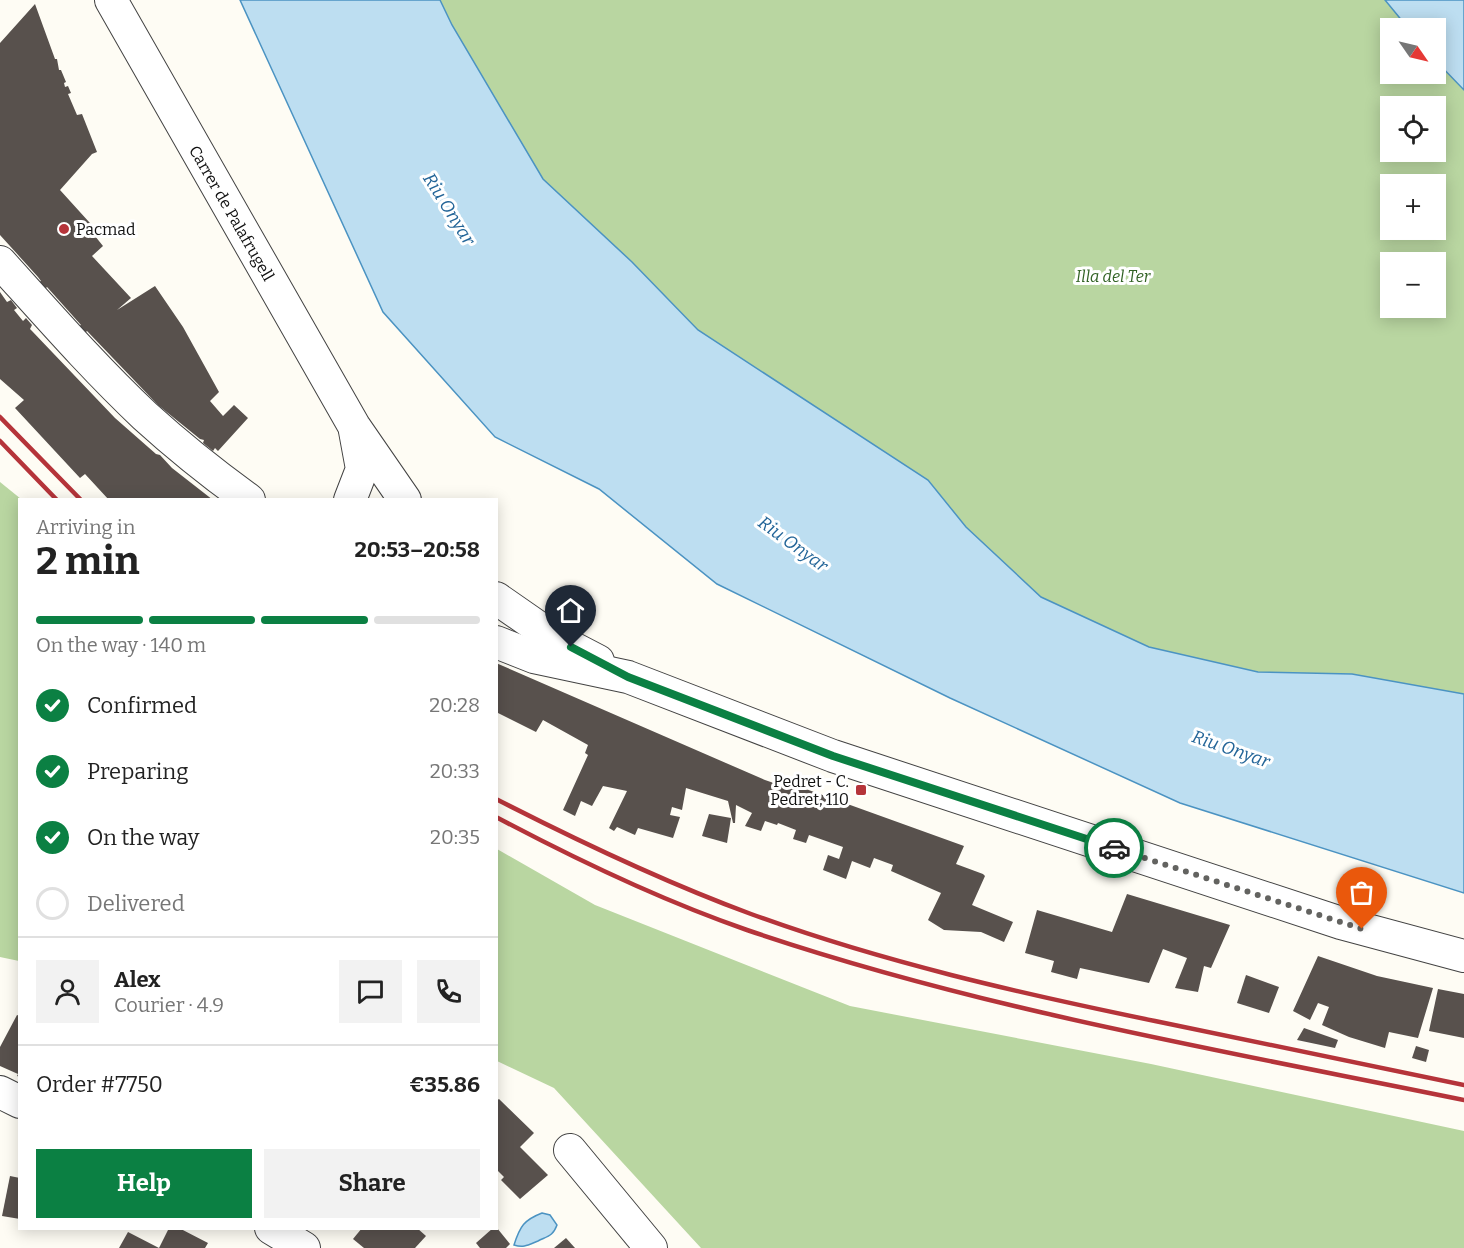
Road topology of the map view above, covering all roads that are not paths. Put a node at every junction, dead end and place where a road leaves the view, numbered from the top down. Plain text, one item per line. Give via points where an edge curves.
1 (111, 0) edge
2 (0, 262) edge
3 (354, 426) junction
4 (246, 498) edge
5 (351, 498) edge
6 (404, 498) edge
7 (498, 599) edge
8 (498, 643) edge
9 (628, 677) junction
10 (1464, 956) edge
11 (0, 1092) edge
12 (18, 1101) edge
13 (570, 1150) dead end
14 (274, 1230) edge
15 (304, 1248) edge
16 (651, 1248) edge

1 - 3 street, Carrer de Palafrugell
2 - 4 street via 145,416
3 - 5 street, Carrer de Palafrugell via 362,469
3 - 6 street, Carrer de Palafrugell
7 - 9 street via 552,637
8 - 9 street via 534,657
9 - 10 street via 844,760 1341,923
11 - 12 street
13 - 16 street
14 - 15 street

